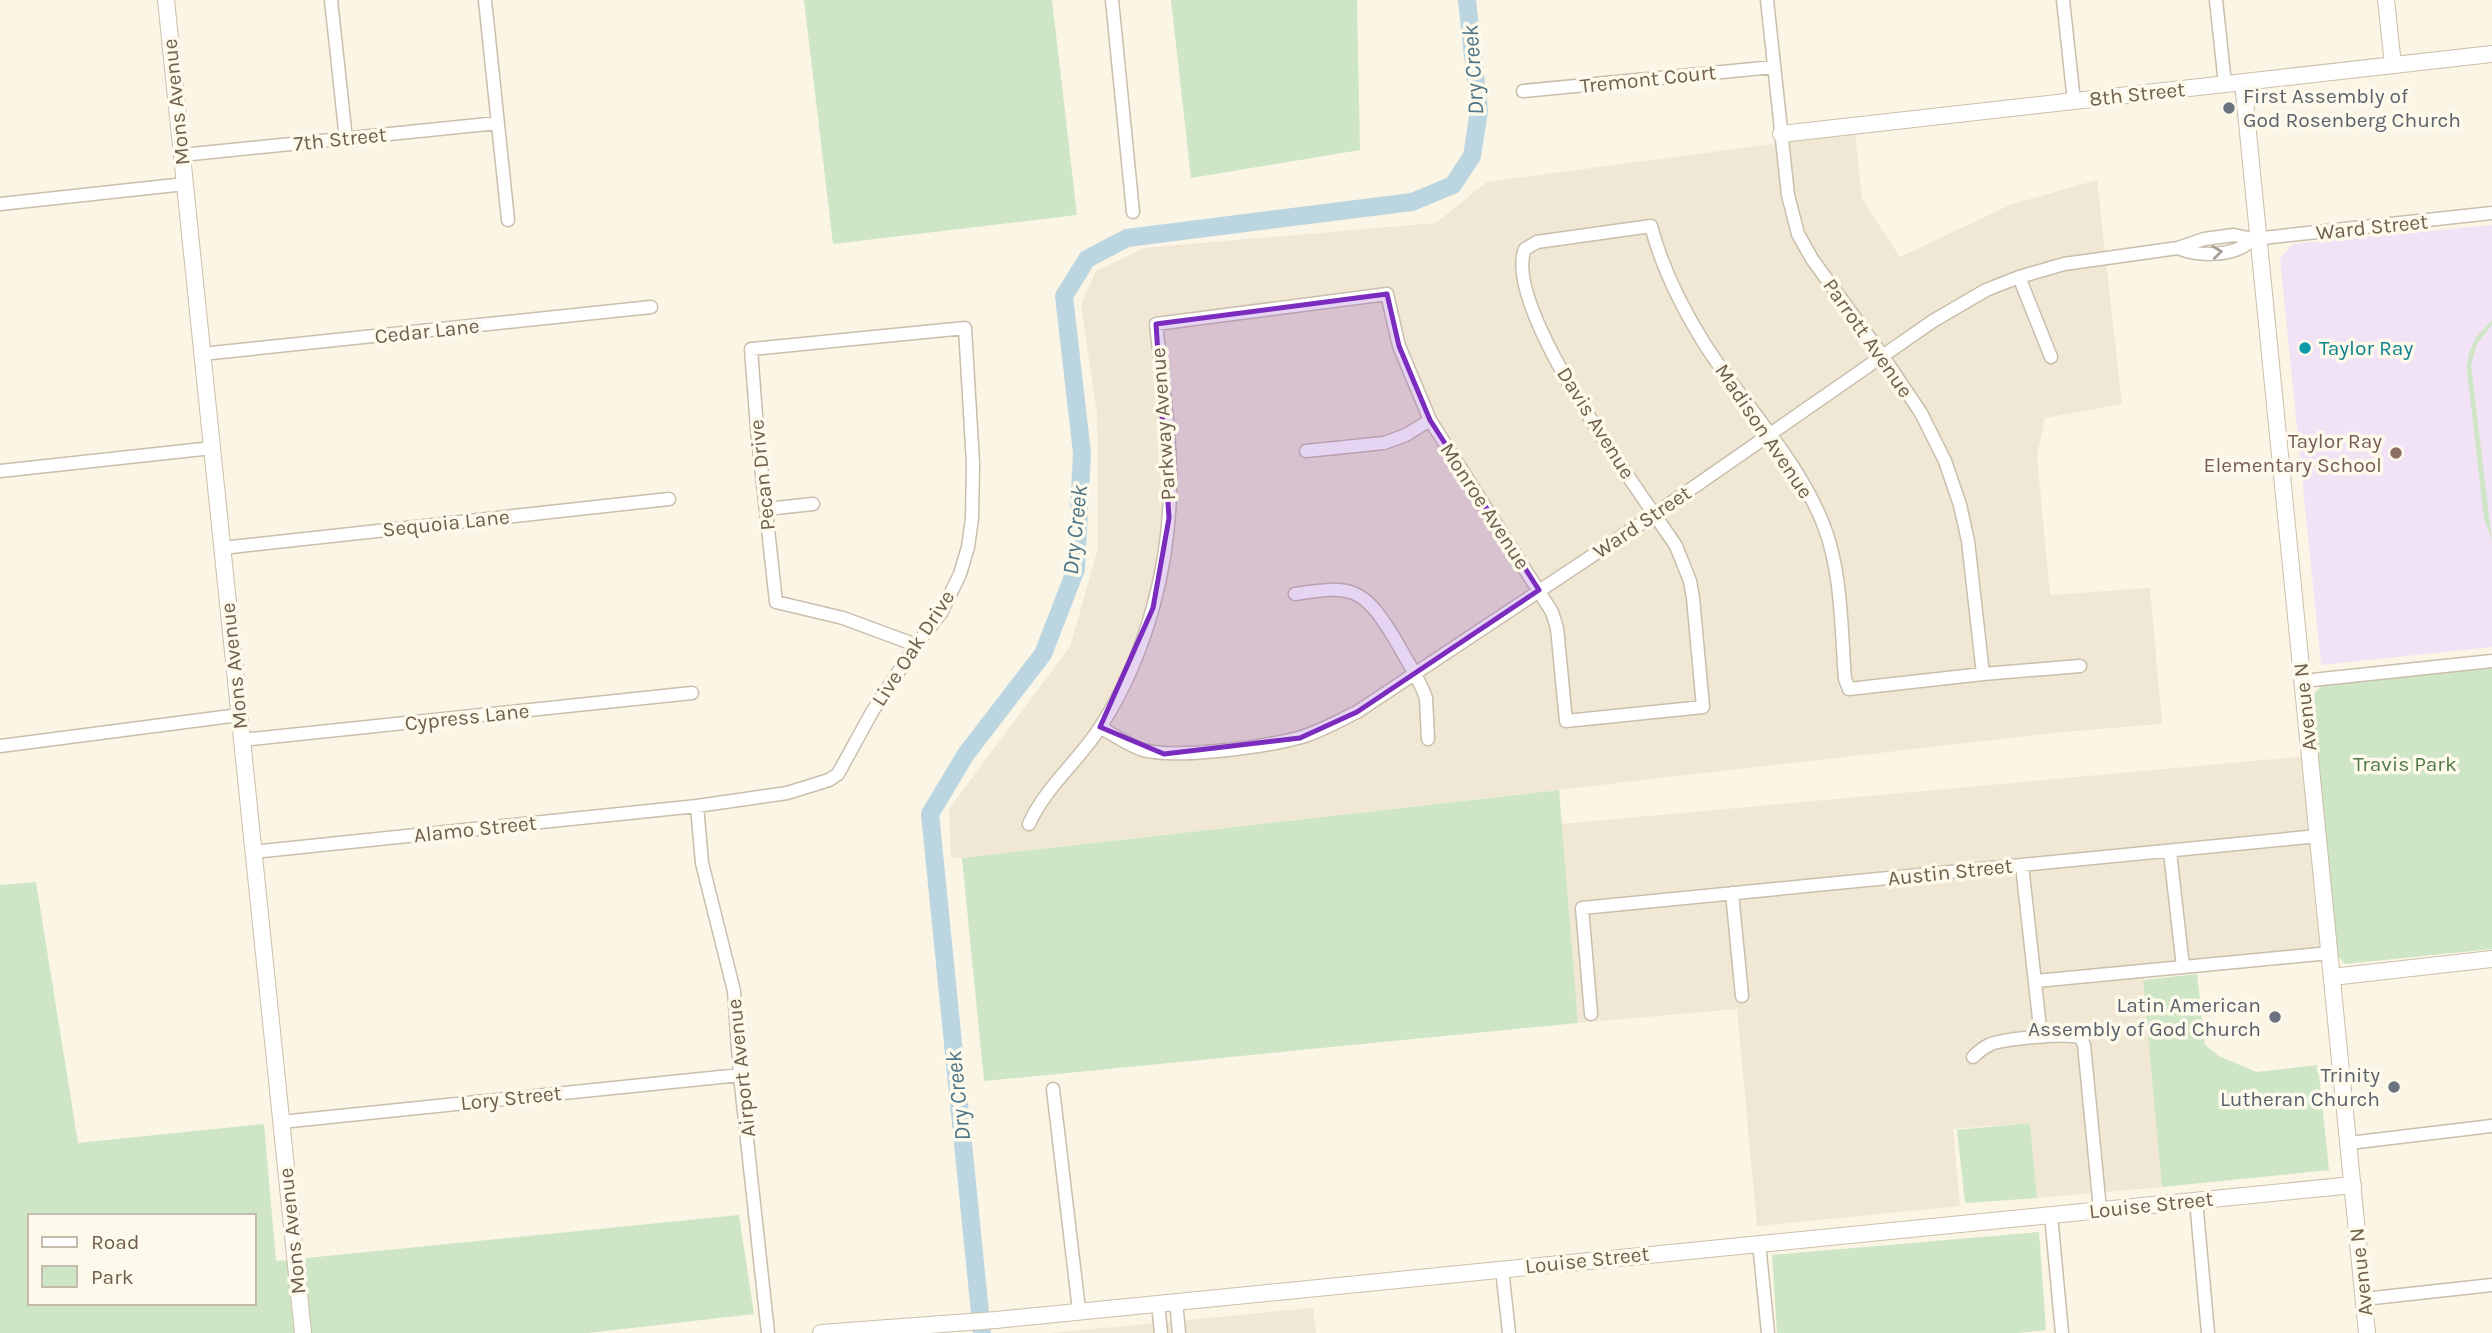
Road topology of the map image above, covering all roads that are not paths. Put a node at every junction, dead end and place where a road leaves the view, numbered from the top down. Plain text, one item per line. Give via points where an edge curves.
1 (166, 0) edge
2 (331, 0) edge
3 (485, 0) edge
4 (1112, 0) edge
5 (1767, 0) edge
6 (2063, 0) edge
7 (2216, 0) edge
8 (2386, 0) edge
9 (2492, 54) edge
10 (2393, 65) junction
11 (1774, 67) junction
12 (2243, 82) junction
13 (2225, 84) junction
14 (1523, 91) dead end
15 (2074, 101) junction
16 (498, 123) junction
17 (1781, 134) junction
18 (346, 139) junction
19 (181, 155) junction
20 (185, 184) junction
21 (0, 204) edge
22 (1133, 212) dead end
23 (2492, 213) edge
24 (508, 220) dead end
25 (1651, 226) joint
26 (2256, 239) junction
27 (2019, 277) junction
28 (1387, 294) joint
29 (651, 307) dead end
30 (965, 328) joint
31 (202, 355) junction
32 (1882, 355) junction
33 (2051, 357) dead end
34 (1430, 420) junction
35 (1770, 435) junction
36 (212, 448) junction
37 (1306, 451) dead end
38 (0, 471) edge
39 (669, 499) dead end
40 (813, 505) dead end
41 (766, 509) junction
42 (1655, 514) junction
43 (222, 548) junction
44 (1539, 590) junction
45 (1295, 594) dead end
46 (916, 645) junction
47 (2492, 661) edge
48 (2080, 666) dead end
49 (1415, 673) junction
50 (1983, 674) junction
51 (2303, 681) junction
52 (692, 693) dead end
53 (239, 715) junction
54 (1566, 721) joint
55 (1100, 727) junction
56 (1429, 738) dead end
57 (242, 740) junction
58 (0, 746) edge
59 (697, 806) junction
60 (1028, 824) dead end
61 (2318, 836) junction
62 (253, 852) junction
63 (2170, 852) junction
64 (2022, 865) junction
65 (1732, 893) junction
66 (2330, 953) junction
67 (2492, 959) edge
68 (2183, 967) junction
69 (2332, 977) junction
70 (2036, 981) junction
71 (1742, 996) dead end
72 (1591, 1014) dead end
73 (2041, 1037) junction
74 (1973, 1057) dead end
75 (740, 1075) junction
76 (1053, 1089) dead end
77 (281, 1122) junction
78 (2492, 1126) edge
79 (2349, 1143) junction
80 (2353, 1185) junction
81 (2196, 1200) junction
82 (2099, 1209) junction
83 (2051, 1214) junction
84 (1759, 1243) junction
85 (1502, 1269) junction
86 (2492, 1285) edge
87 (2364, 1299) junction
88 (1175, 1301) junction
89 (1158, 1303) junction
90 (1079, 1310) junction
91 (303, 1333) edge
92 (768, 1333) edge
93 (821, 1333) edge
94 (1161, 1333) edge
95 (1179, 1333) edge
96 (1509, 1333) edge
97 (1768, 1333) edge
98 (2062, 1333) edge
99 (2208, 1333) edge
100 (2367, 1333) edge

1 - 19 street, Mons Avenue
2 - 18 street
3 - 16 street
4 - 22 street
5 - 11 street, Parrott Avenue
6 - 15 street
7 - 13 street
8 - 10 street
9 - 10 street, 8th Street
10 - 12 street, 8th Street
11 - 14 street, Tremont Court
11 - 17 street, Parrott Avenue
12 - 13 street, 8th Street
12 - 26 street, Avenue N
13 - 15 street, 8th Street
15 - 17 street, 8th Street
16 - 18 street, 7th Street
16 - 24 street
17 - 32 street, Parrott Avenue via 1798,234
18 - 19 street, 7th Street
19 - 20 street, Mons Avenue
20 - 21 street
20 - 31 street, Mons Avenue
23 - 26 street, Ward Street
25 - 35 street, Madison Avenue via 1671,285 1687,314
25 - 42 street, Davis Avenue via 1537,242 1525,249 1521,268 1548,346
26 - 27 street, Ward Street via 2243,249 2191,253 2178,248 2064,264
26 - 51 street, Avenue N
27 - 32 street, Ward Street via 1952,308
27 - 33 street
28 - 34 street, Monroe Avenue via 1399,346
28 - 55 street, Parkway Avenue via 1156,324 1169,456 1169,518 1153,608 1125,682
29 - 31 street, Cedar Lane
30 - 41 street, Pecan Drive via 751,349
30 - 46 street, Live Oak Drive via 973,463 971,529 960,574 941,613
31 - 36 street, Mons Avenue
32 - 35 street, Ward Street
32 - 50 street, Parrott Avenue via 1921,413 1945,460 1960,505
34 - 37 street via 1384,443
34 - 44 street, Monroe Avenue
35 - 42 street, Ward Street
35 - 50 street, Madison Avenue via 1803,482 1831,547 1849,689
36 - 38 street
36 - 43 street, Mons Avenue
39 - 43 street, Sequoia Lane
40 - 41 street
41 - 46 street, Pecan Drive via 776,602 843,618
42 - 44 street, Ward Street
42 - 54 street, Davis Avenue via 1676,546 1690,581 1703,707
43 - 53 street, Mons Avenue
44 - 49 street, Ward Street
44 - 54 street, Monroe Avenue via 1557,628
45 - 49 street via 1338,590 1365,598
46 - 59 street, Live Oak Drive via 838,774 787,793
47 - 51 street
48 - 50 street
49 - 55 street, Ward Street via 1328,726 1300,738 1246,748 1164,754 1142,749
49 - 56 street via 1426,698
51 - 61 street, Avenue N
52 - 57 street, Cypress Lane
53 - 57 street, Mons Avenue
53 - 58 street
55 - 60 street, Parkway Avenue via 1038,803
57 - 62 street, Mons Avenue
59 - 62 street, Alamo Street
59 - 75 street, Airport Avenue via 702,863 734,991
61 - 63 street, Austin Street
61 - 66 street, Avenue N
62 - 77 street, Mons Avenue
63 - 64 street, Austin Street
63 - 68 street
64 - 65 street, Austin Street
64 - 70 street
65 - 71 street
65 - 72 street, Austin Street via 1582,908
66 - 68 street
66 - 69 street, Avenue N
67 - 69 street
68 - 70 street
69 - 79 street, Avenue N
70 - 73 street
73 - 74 street via 1992,1044
73 - 82 street via 2075,1035 2084,1045
75 - 77 street, Lory Street
75 - 92 street, Airport Avenue
76 - 90 street
77 - 91 street, Mons Avenue
78 - 79 street
79 - 80 street, Avenue N
80 - 81 street, Louise Street
80 - 87 street, Avenue N
81 - 82 street, Louise Street
81 - 99 street
82 - 83 street, Louise Street
83 - 84 street, Louise Street
83 - 98 street
84 - 85 street, Louise Street
84 - 97 street
85 - 88 street, Louise Street
85 - 96 street
86 - 87 street
87 - 100 street, Avenue N
88 - 89 street, Louise Street
88 - 95 street
89 - 90 street, Louise Street
89 - 94 street
90 - 93 street, Louise Street

